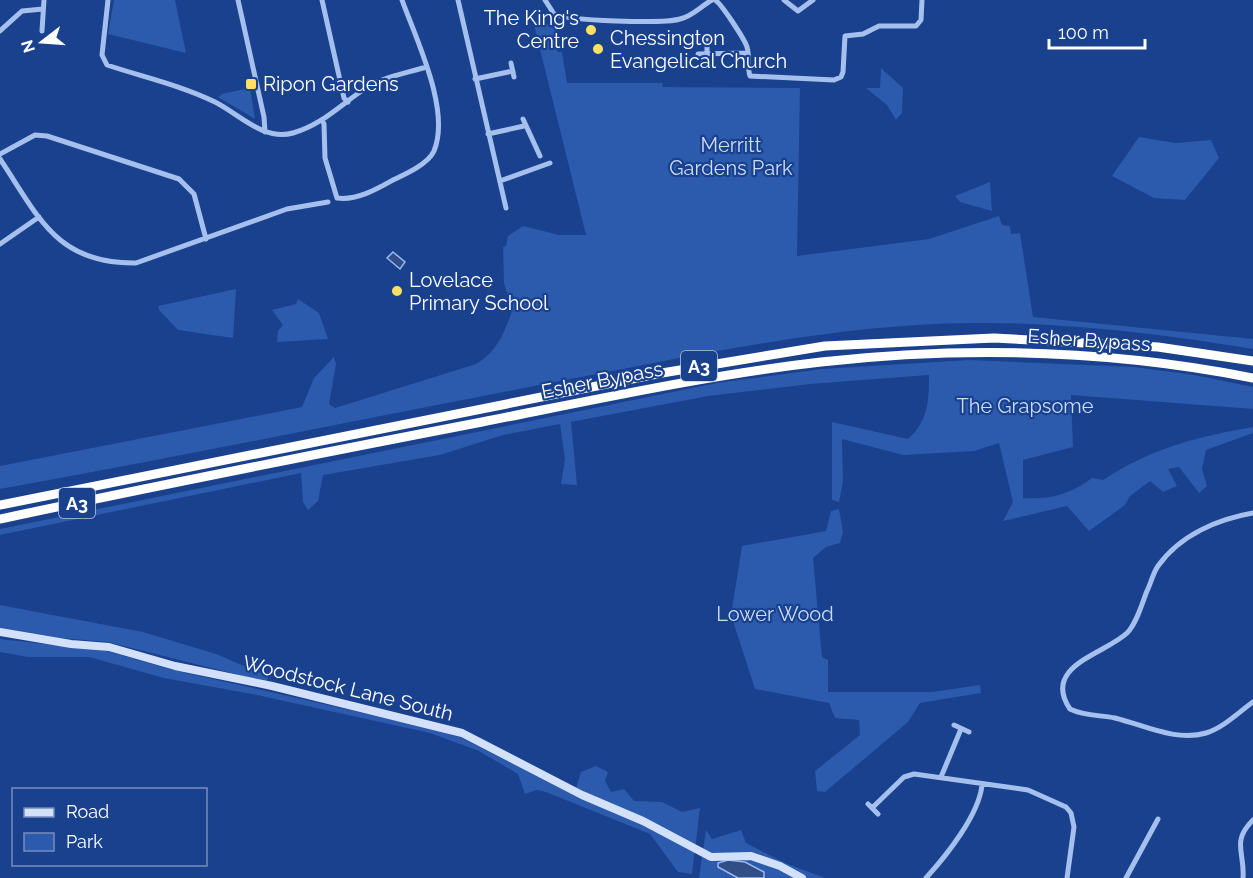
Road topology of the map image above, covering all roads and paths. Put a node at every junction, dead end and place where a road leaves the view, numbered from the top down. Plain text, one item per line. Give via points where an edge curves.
1 (44, 0) edge
2 (108, 0) edge
3 (238, 0) edge
4 (322, 0) edge
5 (402, 0) edge
6 (458, 0) edge
7 (545, 0) edge
8 (713, 0) edge
9 (784, 0) edge
10 (813, 0) edge
11 (922, 0) edge
12 (43, 9) junction
13 (0, 30) edge
14 (42, 31) dead end
15 (707, 40) dead end
16 (707, 53) junction
17 (748, 53) junction
18 (698, 54) dead end
19 (511, 63) dead end
20 (426, 67) junction
21 (475, 79) junction
22 (348, 102) junction
23 (523, 119) dead end
24 (322, 120) junction
25 (524, 126) junction
26 (265, 132) junction
27 (488, 134) junction
28 (0, 154) edge
29 (540, 156) dead end
30 (0, 159) edge
31 (550, 163) dead end
32 (539, 167) junction
33 (541, 174) dead end
34 (500, 181) junction
35 (328, 202) dead end
36 (506, 208) dead end
37 (39, 217) junction
38 (206, 238) junction
39 (0, 244) edge
40 (1253, 361) edge
41 (1253, 378) edge
42 (0, 505) edge
43 (1253, 513) edge
44 (0, 519) edge
45 (0, 632) edge
46 (1253, 702) edge
47 (954, 725) dead end
48 (961, 729) junction
49 (969, 732) dead end
50 (941, 777) junction
51 (982, 784) junction
52 (878, 814) dead end
53 (1158, 819) dead end
54 (1253, 820) edge
55 (802, 878) edge
56 (926, 878) edge
57 (1067, 878) edge
58 (1126, 878) edge
59 (1243, 878) edge

1 - 12 street
2 - 26 street via 102,55 107,64 215,102
3 - 26 street
4 - 22 street
5 - 20 street
6 - 21 street
7 - 8 street via 554,14 570,19 669,21 686,17
8 - 17 street via 725,8
9 - 10 street via 798,11
11 - 17 street via 921,20 916,26 879,26 845,36 843,72 837,79 752,78 748,75
12 - 13 street via 22,11
12 - 14 street
15 - 16 street
16 - 17 street
16 - 18 street
19 - 21 street via 513,74
20 - 22 street via 375,83
20 - 24 street via 439,126 434,151 422,163 379,188 337,198 325,158
21 - 27 street
22 - 24 street
23 - 25 street
24 - 26 street via 293,133
25 - 27 street
25 - 29 street
27 - 34 street
28 - 38 street via 35,135 47,136 179,179 194,194
30 - 37 street
31 - 32 street
32 - 33 street
32 - 34 street
34 - 36 street
35 - 38 street via 287,209
37 - 38 street via 61,242 76,252 123,263 136,263
37 - 39 street
40 - 42 highway, Esher Bypass / A3 via 1158,347 1006,339 825,346 662,373
41 - 44 highway, Esher Bypass / A3 via 1102,356 942,353 823,362 574,404
43 - 46 street via 1214,523 1171,550 1157,567 1128,632 1072,667 1062,692 1070,709 1078,713 1191,735 1217,728
45 - 55 street, Woodstock Lane South via 109,646 175,666 440,726 462,733 711,857 751,856
47 - 48 street
48 - 49 street
48 - 50 street
50 - 51 street
50 - 52 street via 920,773 904,777 870,806
51 - 56 street via 980,796 956,840
51 - 57 street via 1036,792 1066,807 1074,827
53 - 58 street
54 - 59 street via 1239,842

